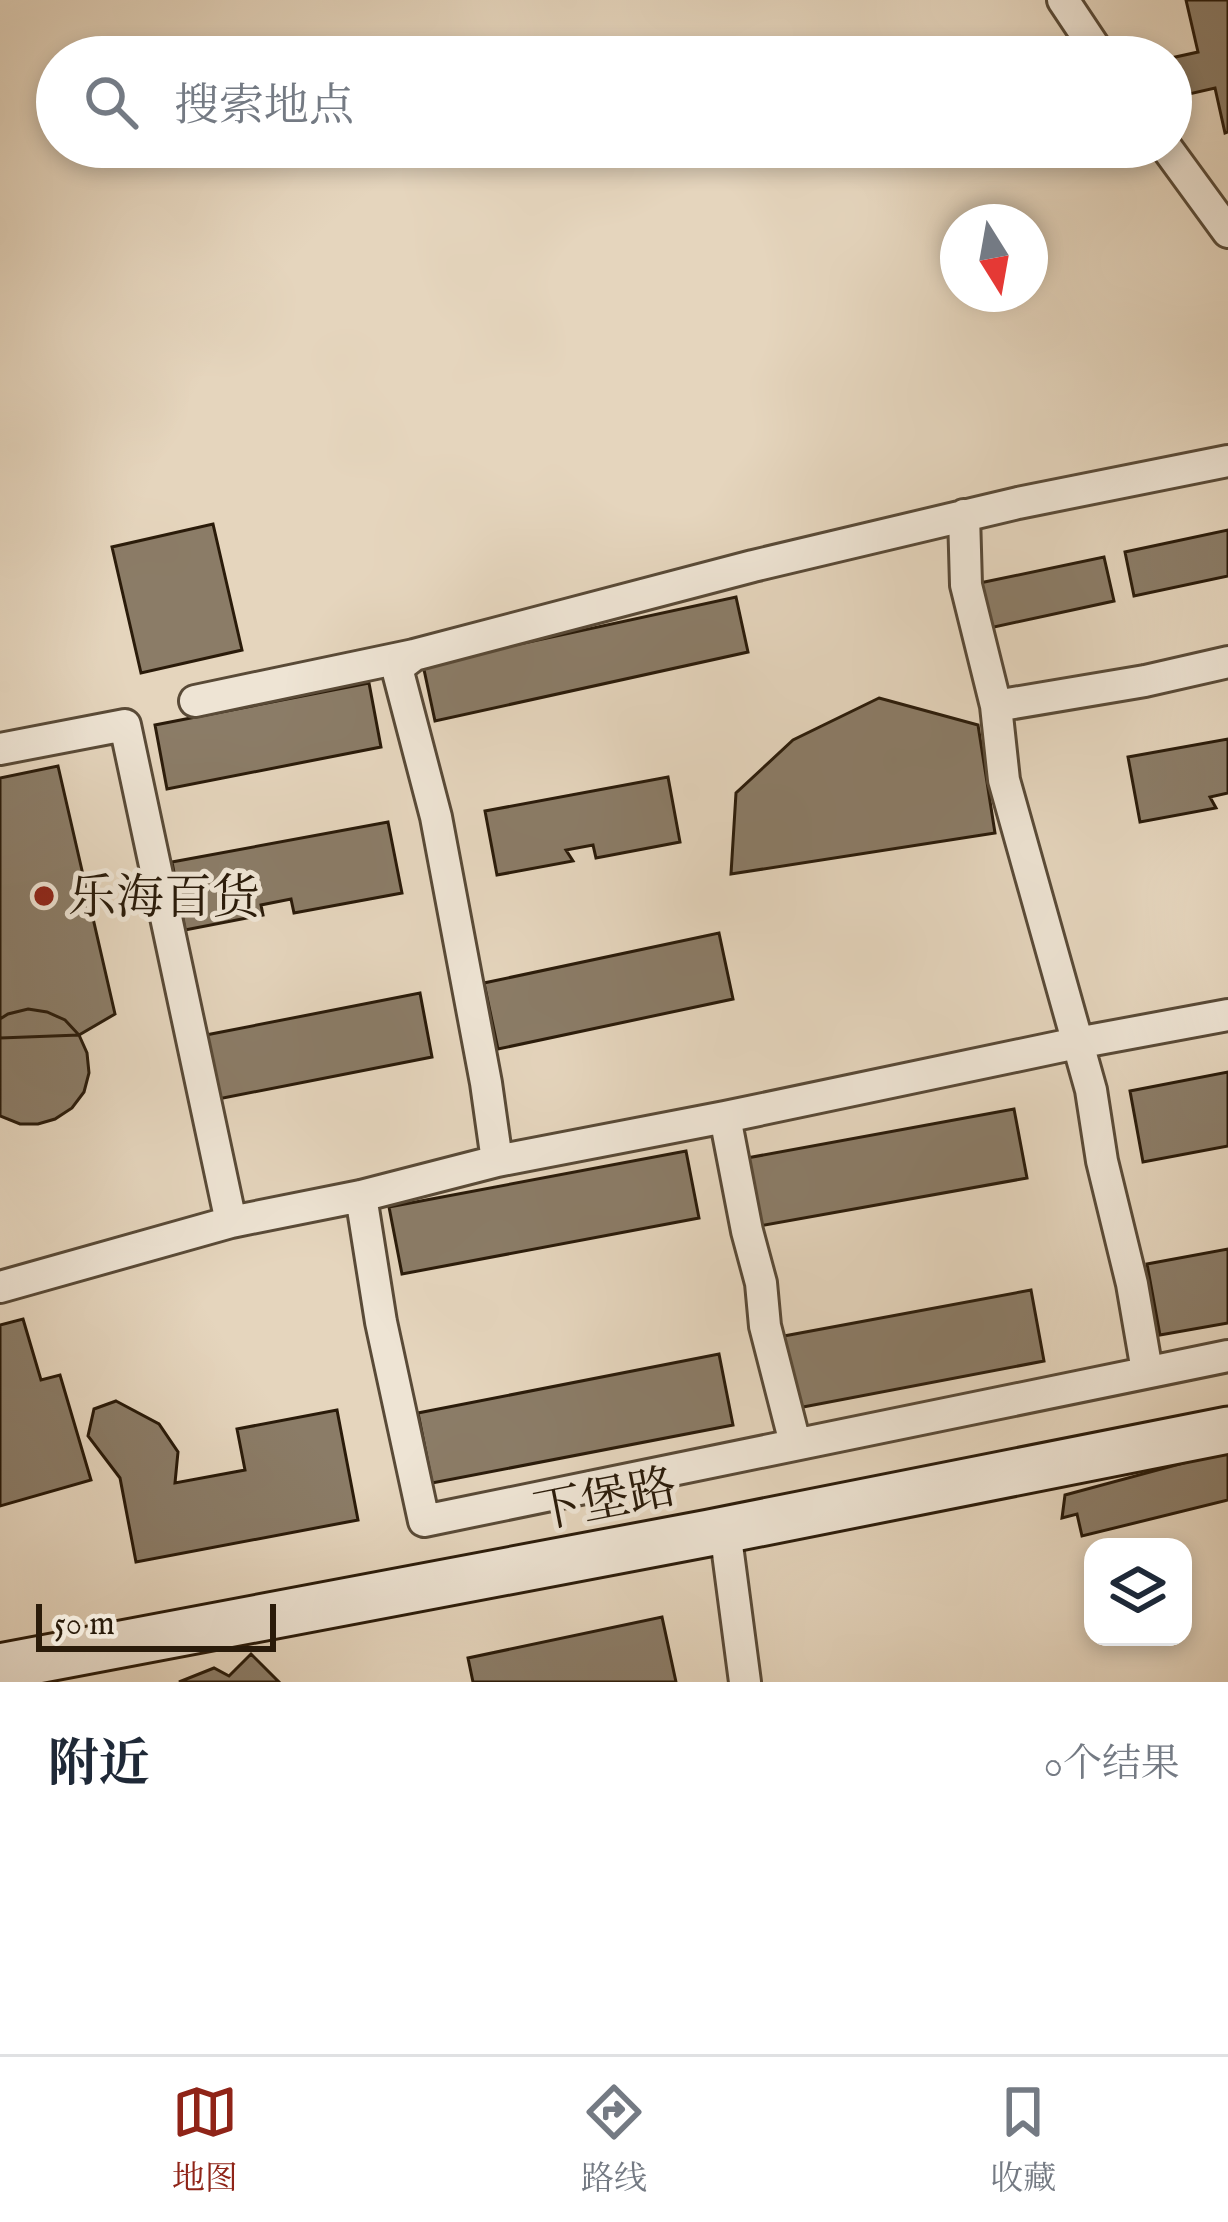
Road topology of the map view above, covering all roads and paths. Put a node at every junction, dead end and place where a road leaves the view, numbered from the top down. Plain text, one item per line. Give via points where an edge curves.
1 (1063, 0) edge
2 (1087, 36) edge
3 (1181, 168) edge
4 (1228, 232) edge
5 (1228, 460) edge
6 (964, 515) junction
7 (414, 655) junction
8 (1228, 662) edge
9 (195, 701) dead end
10 (996, 706) junction
11 (0, 749) edge
12 (1228, 1015) edge
13 (1077, 1042) junction
14 (725, 1117) junction
15 (497, 1161) junction
16 (361, 1196) junction
17 (231, 1222) junction
18 (0, 1287) edge
19 (1228, 1355) edge
20 (1147, 1371) junction
21 (1228, 1430) edge
22 (795, 1443) junction
23 (725, 1530) junction
24 (0, 1666) edge
25 (745, 1682) edge

1 - 2 street
3 - 4 street
5 - 6 street
6 - 7 street
6 - 10 street via 966,584
7 - 9 street
7 - 15 street via 397,668 436,817
8 - 10 street
10 - 13 street via 1004,780
11 - 17 street via 124,725
12 - 13 street
13 - 14 street
13 - 20 street
14 - 15 street
14 - 22 street
15 - 16 street
16 - 17 street
16 - 22 street via 424,1522
17 - 18 street
19 - 20 street
20 - 22 street
21 - 23 street, 下堡路
23 - 24 street, 下堡路
23 - 25 street

